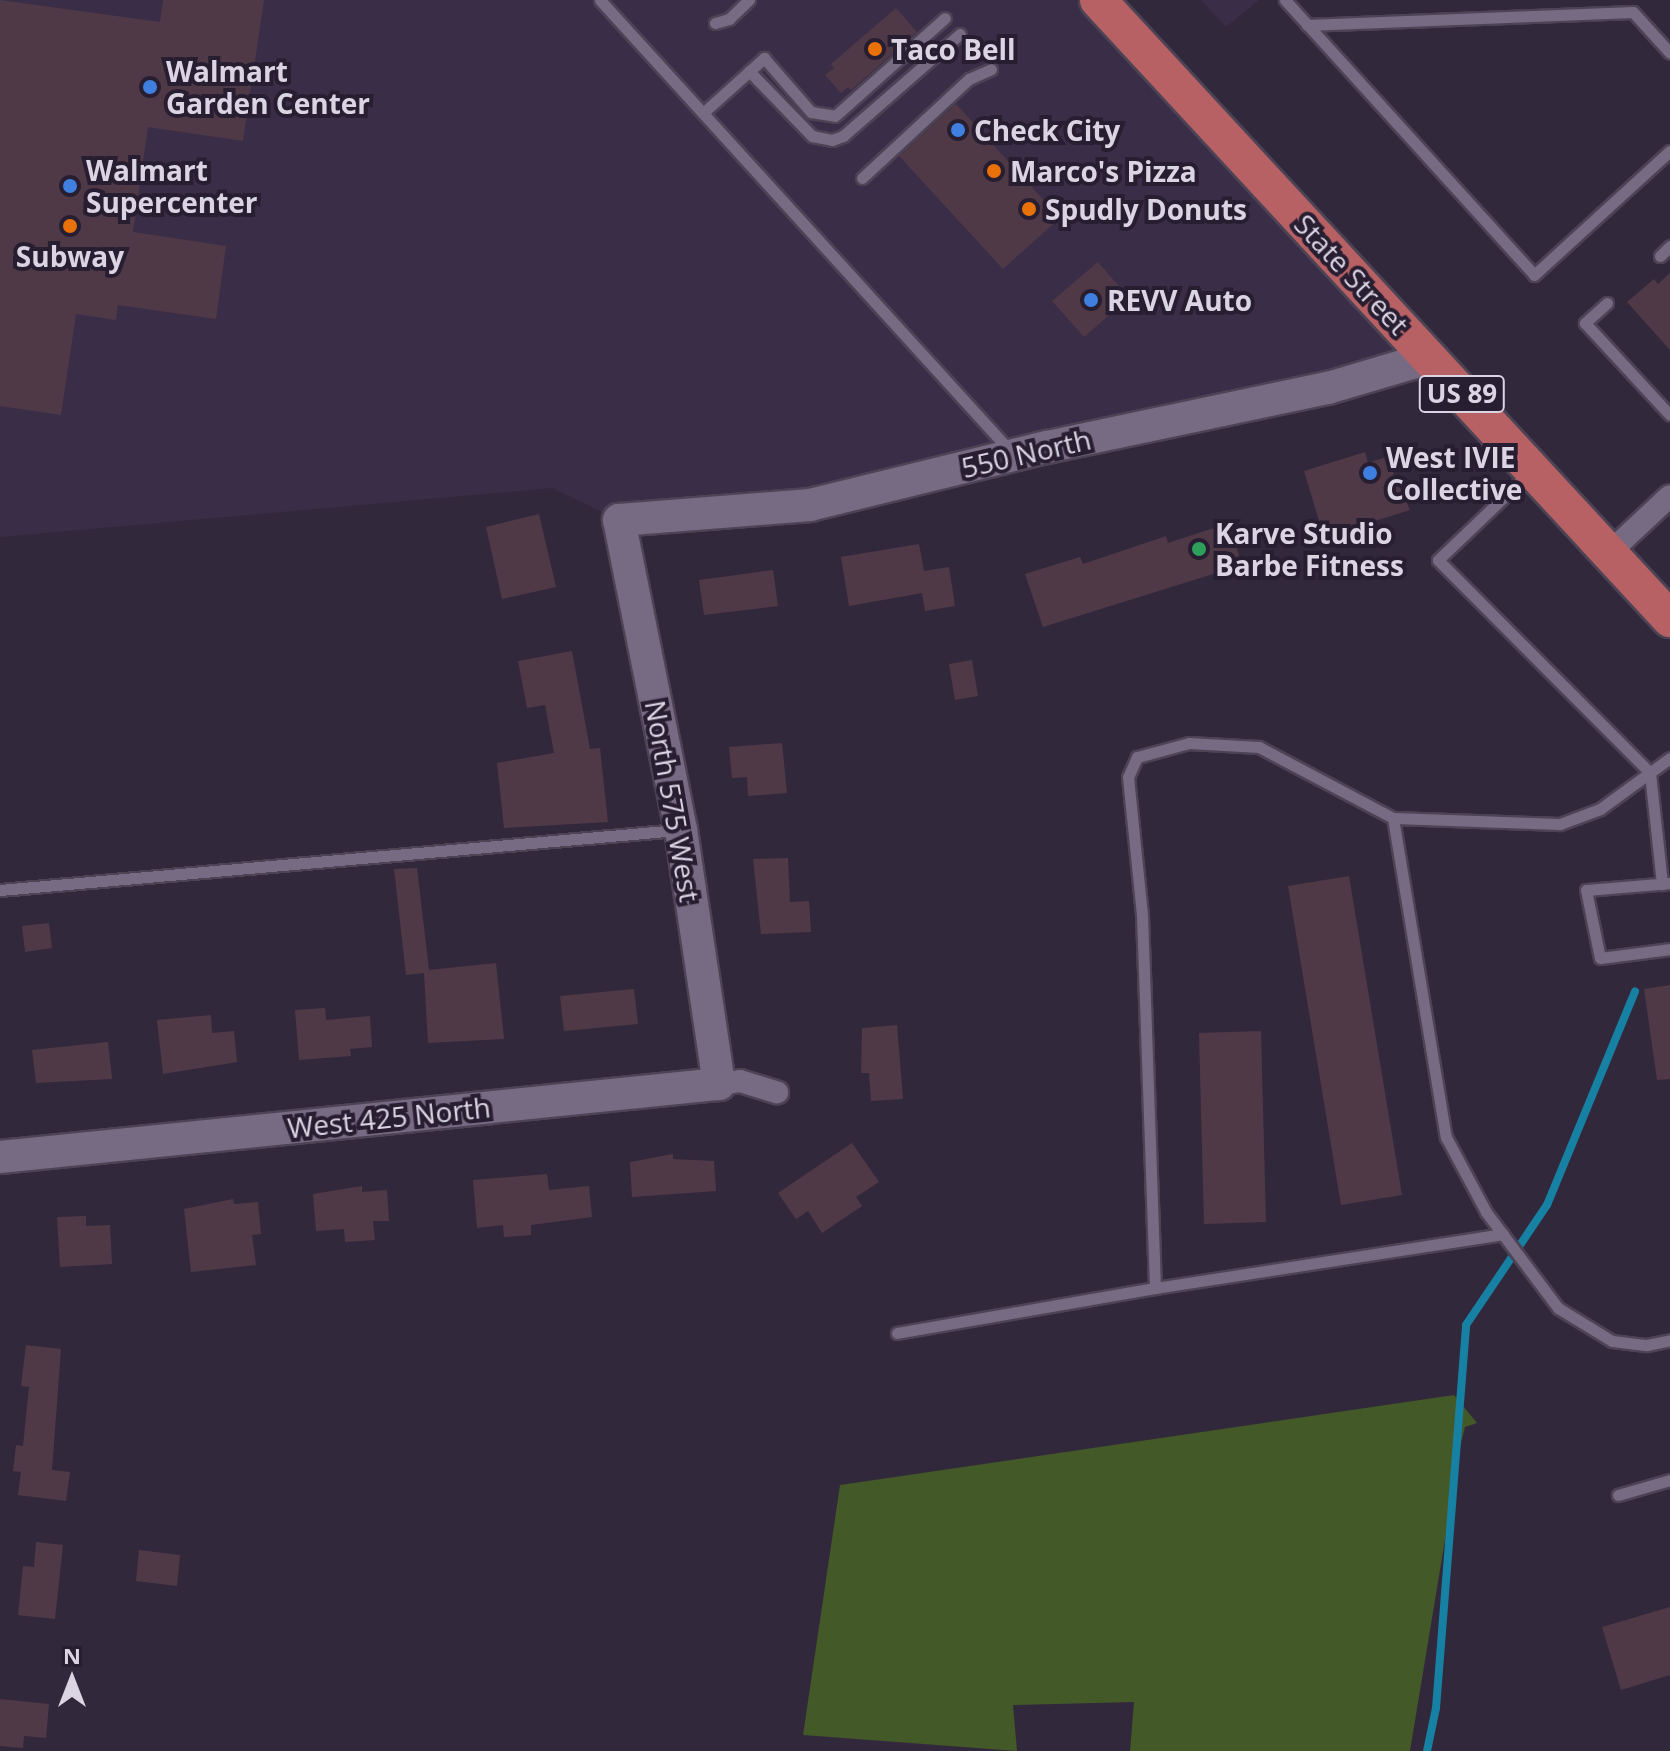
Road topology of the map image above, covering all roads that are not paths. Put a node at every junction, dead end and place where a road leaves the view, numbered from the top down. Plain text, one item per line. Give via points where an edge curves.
1 (600, 0) edge
2 (749, 0) edge
3 (1285, 0) edge
4 (1107, 3) edge
5 (945, 18) dead end
6 (715, 23) dead end
7 (1307, 25) junction
8 (960, 34) dead end
9 (1670, 53) edge
10 (991, 69) dead end
11 (749, 71) junction
12 (704, 112) junction
13 (1670, 151) edge
14 (862, 178) dead end
15 (1670, 246) edge
16 (1660, 256) dead end
17 (1607, 303) dead end
18 (1429, 358) junction
19 (1670, 415) edge
20 (1014, 455) junction
21 (1532, 469) junction
22 (1670, 496) edge
23 (619, 520) joint
24 (1609, 553) junction
25 (1670, 619) edge
26 (1670, 758) edge
27 (1650, 773) junction
28 (1393, 818) junction
29 (681, 830) junction
30 (1666, 884) edge
31 (0, 890) edge
32 (1670, 949) edge
33 (719, 1084) junction
34 (777, 1092) dead end
35 (0, 1157) edge
36 (1503, 1234) junction
37 (1155, 1288) junction
38 (897, 1333) dead end
39 (1670, 1340) edge
40 (1670, 1480) edge
41 (1618, 1495) dead end

1 - 12 lane
2 - 6 lane via 729,19
3 - 7 lane
4 - 18 main road, State Street / US 89
5 - 11 lane via 828,117 811,112 764,58
7 - 9 lane via 1633,12
7 - 13 lane via 1534,275
8 - 11 lane via 832,140 812,136
10 - 14 lane via 969,79
11 - 12 lane
12 - 20 lane
15 - 16 lane
17 - 19 lane via 1585,323
18 - 20 street, 550 North via 1328,388
18 - 21 main road, State Street / US 89
20 - 23 street, 550 North via 810,505
21 - 24 main road, State Street / US 89
21 - 27 lane via 1438,560
22 - 24 street
23 - 29 street, North 575 West
24 - 25 main road, State Street / US 89
26 - 27 lane
27 - 28 lane via 1600,809 1560,824
27 - 30 lane
28 - 36 lane via 1446,1137
28 - 37 lane via 1259,747 1189,743 1137,757 1128,777 1142,915
29 - 31 lane
29 - 33 street, North 575 West
30 - 32 lane via 1586,890 1600,958
33 - 34 street, West 425 North via 740,1081
33 - 35 street, West 425 North
36 - 37 lane
36 - 39 lane via 1558,1308 1612,1341 1647,1345
37 - 38 lane
40 - 41 lane

